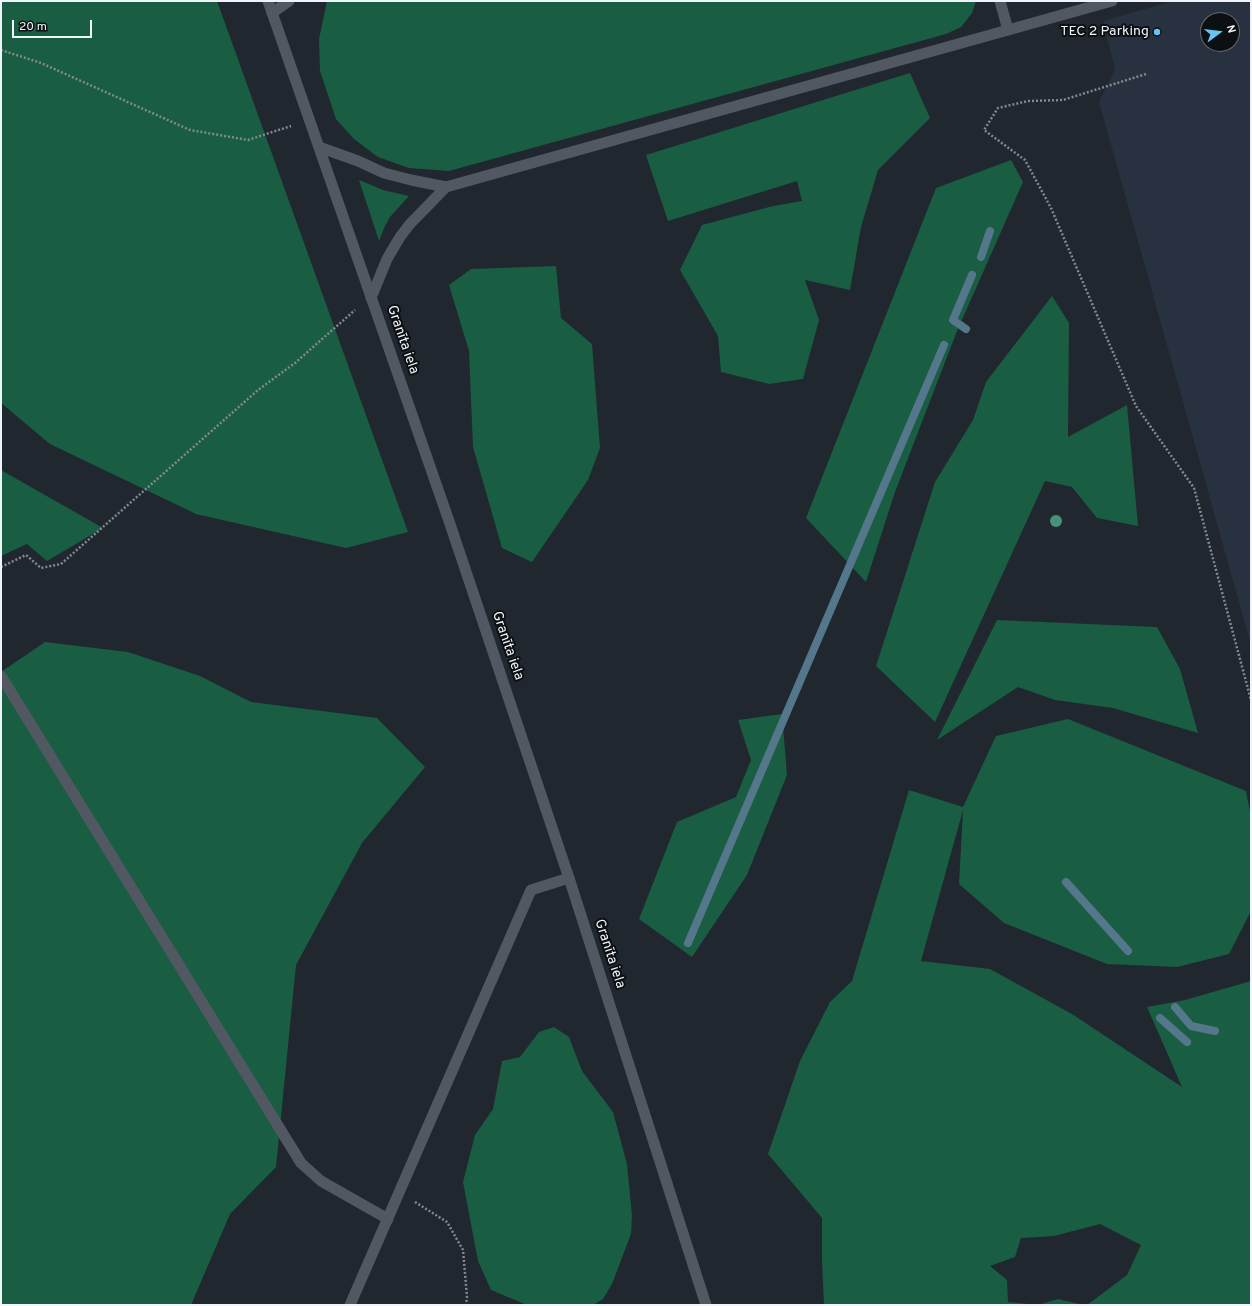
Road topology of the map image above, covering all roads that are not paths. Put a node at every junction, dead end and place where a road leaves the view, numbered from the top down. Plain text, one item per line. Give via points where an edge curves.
1 (268, 1) edge
2 (289, 1) edge
3 (1000, 1) edge
4 (1112, 1) edge
5 (272, 13) junction
6 (1008, 30) junction
7 (320, 147) junction
8 (446, 187) junction
9 (371, 298) junction
10 (1, 676) edge
11 (568, 878) junction
12 (388, 1219) junction
13 (350, 1305) edge
14 (706, 1305) edge

1 - 5 street, Granīta iela
2 - 5 street
3 - 6 street
4 - 6 street
5 - 7 street, Granīta iela
6 - 8 street
7 - 8 street via 384,173
7 - 9 street, Granīta iela
8 - 9 street via 400,237 387,259
9 - 11 street, Granīta iela via 449,521
10 - 12 street via 301,1163 321,1181
11 - 12 street via 530,890
11 - 14 street, Granīta iela
12 - 13 street

